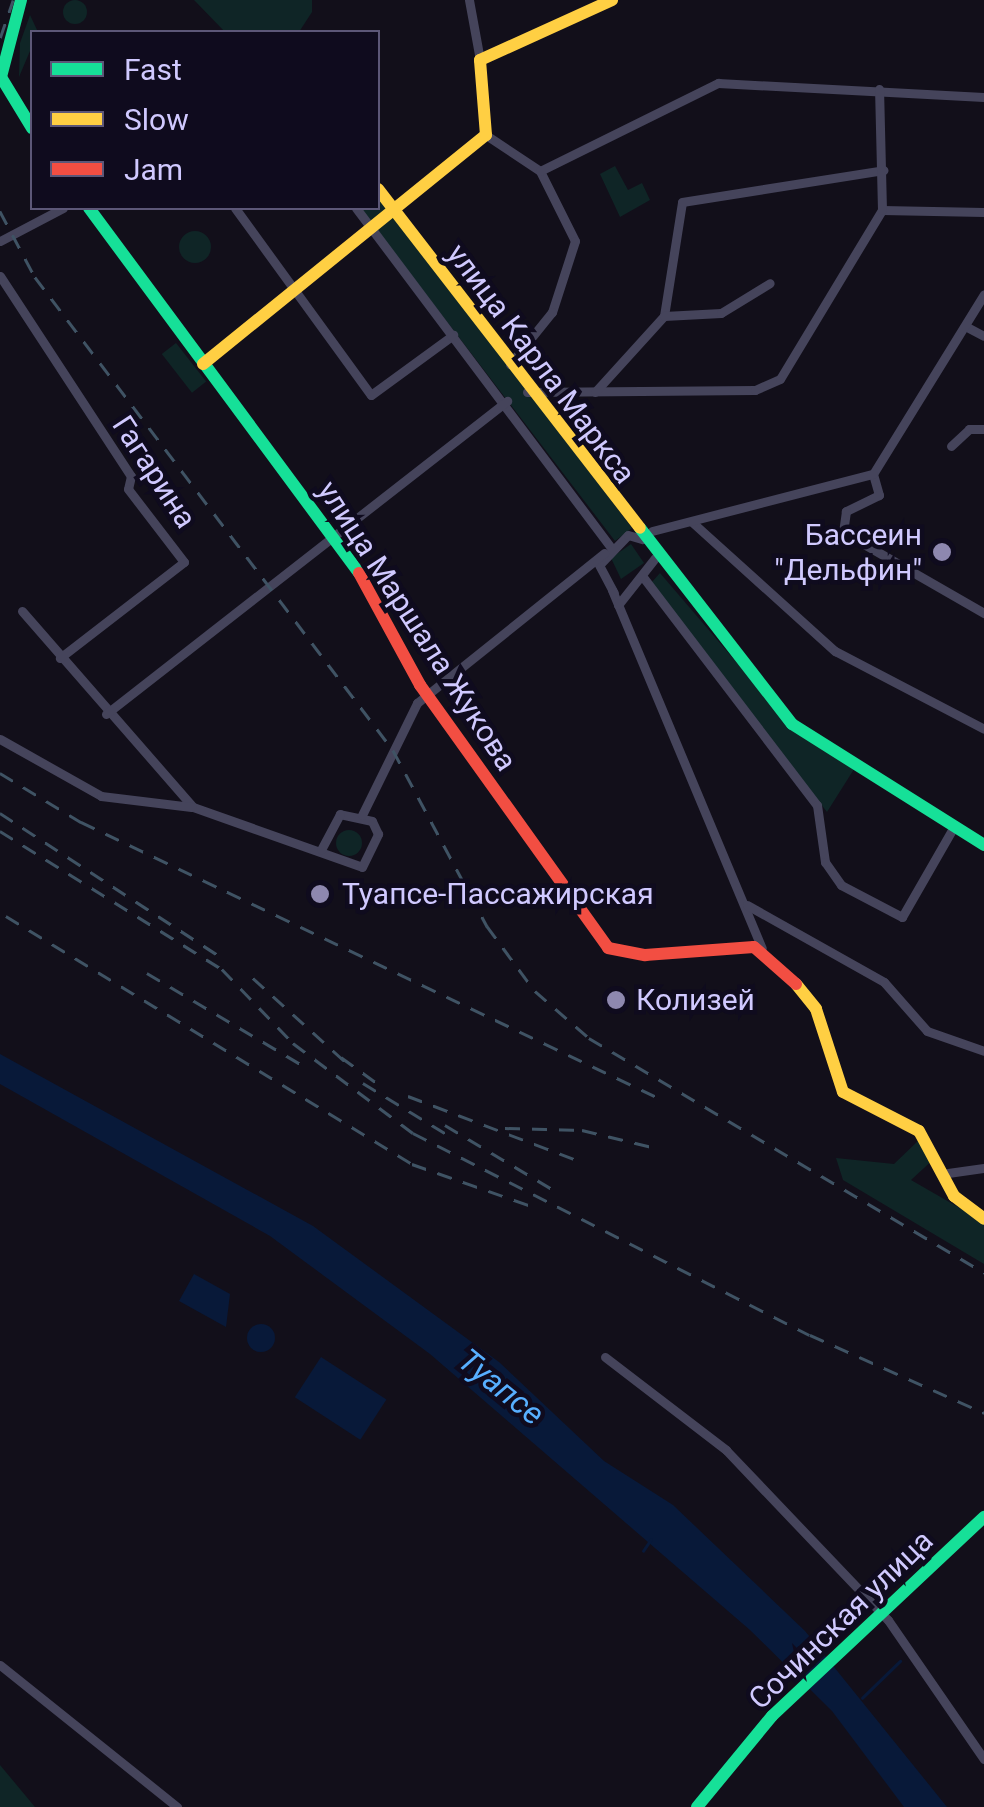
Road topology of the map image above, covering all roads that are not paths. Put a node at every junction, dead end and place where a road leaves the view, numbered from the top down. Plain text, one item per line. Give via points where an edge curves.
1 (20, 0) edge
2 (469, 0) edge
3 (612, 0) edge
4 (480, 60) junction
5 (879, 90) junction
6 (984, 97) edge
7 (30, 125) edge
8 (486, 135) junction
9 (883, 170) junction
10 (540, 171) junction
11 (380, 192) edge
12 (59, 210) edge
13 (91, 210) edge
14 (236, 210) edge
15 (358, 210) edge
16 (882, 210) junction
17 (984, 212) edge
18 (396, 214) junction
19 (375, 232) junction
20 (0, 242) edge
21 (0, 276) edge
22 (770, 282) dead end
23 (293, 294) junction
24 (984, 294) edge
25 (664, 316) junction
26 (965, 326) junction
27 (453, 335) junction
28 (984, 336) edge
29 (203, 364) junction
30 (508, 366) junction
31 (527, 392) junction
32 (595, 392) junction
33 (507, 401) junction
34 (984, 429) edge
35 (951, 446) dead end
36 (872, 474) junction
37 (692, 522) junction
38 (641, 535) junction
39 (335, 536) junction
40 (607, 550) junction
41 (596, 563) junction
42 (658, 565) junction
43 (643, 578) junction
44 (612, 590) junction
45 (626, 590) junction
46 (618, 608) junction
47 (22, 610) dead end
48 (984, 613) edge
49 (60, 658) junction
50 (426, 693) junction
51 (106, 714) junction
52 (984, 729) edge
53 (0, 739) edge
54 (193, 807) junction
55 (362, 815) junction
56 (956, 822) junction
57 (984, 845) edge
58 (321, 849) junction
59 (747, 905) junction
60 (762, 948) junction
61 (984, 1051) edge
62 (984, 1168) edge
63 (948, 1172) junction
64 (984, 1219) edge
65 (606, 1356) dead end
66 (984, 1517) edge
67 (878, 1615) junction
68 (0, 1665) edge
69 (984, 1759) edge
70 (177, 1807) edge
71 (697, 1807) edge

1 - 7 main road via 1,69 12,102
2 - 4 street
3 - 4 main road
4 - 8 main road
5 - 6 street
5 - 9 street
5 - 10 street via 718,83
8 - 10 street
8 - 18 main road
9 - 16 street
9 - 25 street via 682,202
10 - 30 street via 572,234 572,261 552,312
11 - 18 main road, улица Карла Маркса
12 - 20 street
13 - 29 main road, улица Маршала Жукова
14 - 23 street
15 - 19 street, улица Карла Маркса
16 - 17 street
16 - 32 street via 769,388
18 - 19 main road
18 - 30 main road, улица Карла Маркса
19 - 23 main road
19 - 27 street, улица Карла Маркса
21 - 49 street, Гагарина via 131,476 128,489 184,562
22 - 25 street via 722,312
23 - 27 street via 371,395
23 - 29 main road
24 - 26 street
25 - 32 street
26 - 28 street
26 - 36 street
27 - 33 street, улица Карла Маркса
29 - 39 main road, улица Маршала Жукова
30 - 31 main road, улица Карла Маркса
31 - 32 street
31 - 38 main road, улица Карла Маркса
33 - 39 street
33 - 40 street, улица Карла Маркса
34 - 35 street via 969,429
36 - 37 street
36 - 48 street via 879,495 846,511 843,532
37 - 38 street
37 - 52 street via 835,651
38 - 40 street
38 - 42 main road, улица Карла Маркса
39 - 50 main road, улица Маршала Жукова
39 - 51 street
40 - 41 street
41 - 44 street
41 - 50 street
42 - 43 street
42 - 56 main road, улица Карла Маркса via 799,731
43 - 45 street
43 - 56 street via 817,805 824,862 842,885 902,916
44 - 45 street
44 - 46 street
45 - 46 street
46 - 59 street
47 - 49 street
49 - 51 street
50 - 55 street
50 - 60 main road, улица Маршала Жукова via 608,948
51 - 54 street
53 - 54 street via 101,796
54 - 58 street
55 - 58 street via 340,814
55 - 58 street via 378,834 362,868
56 - 57 main road, улица Карла Маркса
59 - 60 street
59 - 61 street via 884,982 927,1031
60 - 63 main road via 816,1009 843,1092 919,1132
62 - 63 street
63 - 64 main road via 954,1196
65 - 67 street via 726,1450
66 - 67 main road, Сочинская улица
67 - 69 street
67 - 71 main road, Сочинская улица via 769,1714
68 - 70 street

